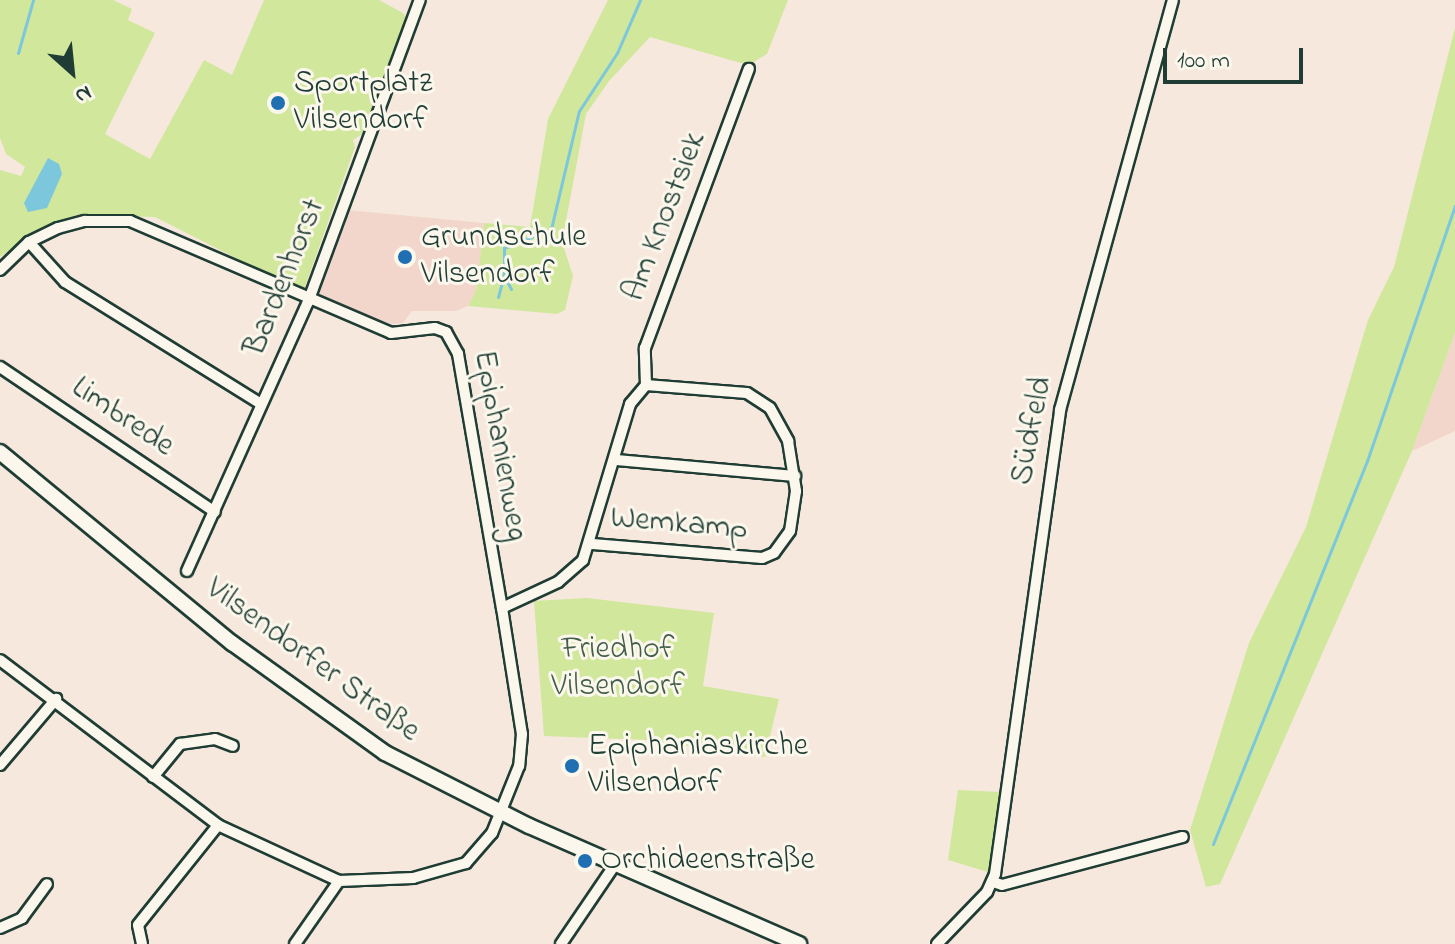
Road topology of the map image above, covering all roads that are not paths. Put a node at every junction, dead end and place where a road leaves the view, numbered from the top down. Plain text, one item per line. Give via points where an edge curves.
1 (420, 0) edge
2 (1173, 0) edge
3 (749, 69) dead end
4 (29, 242) junction
5 (0, 270) edge
6 (308, 302) junction
7 (0, 367) edge
8 (646, 385) junction
9 (261, 404) junction
10 (0, 452) edge
11 (616, 460) junction
12 (795, 476) junction
13 (215, 512) junction
14 (590, 544) junction
15 (187, 571) dead end
16 (502, 608) junction
17 (0, 660) edge
18 (56, 699) junction
19 (233, 746) dead end
20 (0, 765) edge
21 (153, 777) junction
22 (502, 813) junction
23 (218, 825) junction
24 (1183, 837) dead end
25 (616, 863) junction
26 (339, 881) junction
27 (993, 882) junction
28 (47, 884) dead end
29 (0, 928) edge
30 (142, 944) edge
31 (295, 944) edge
32 (561, 944) edge
33 (799, 944) edge
34 (937, 944) edge

1 - 6 street, Bardenhorst
2 - 27 street, Südfeld via 1060,410
3 - 8 street, Am Knostsiek via 645,348
4 - 5 street, Epiphanienweg
4 - 6 street, Epiphanienweg via 85,221 130,221
4 - 9 street via 65,282
6 - 9 street, Bardenhorst
6 - 16 street, Epiphanienweg via 391,333 435,328 453,341
7 - 13 street, Limbrede
8 - 11 street, Wemkamp via 630,404
8 - 12 street, Wemkamp via 708,388 759,398 788,441
9 - 13 street, Bardenhorst
10 - 22 main road, Vilsendorfer Straße via 286,685 385,753
11 - 12 street, Wemkamp
11 - 14 street, Wemkamp
12 - 14 street, Wemkamp via 790,531 784,544 762,558
13 - 15 street, Bardenhorst
14 - 16 street, Wemkamp via 573,572
16 - 22 street, Epiphanienweg via 523,745
17 - 18 street
18 - 20 street
18 - 21 street
19 - 21 street via 215,739 180,744
21 - 23 street
22 - 25 main road, Vilsendorfer Straße
22 - 26 street via 478,852 453,871
23 - 26 street
23 - 30 street via 138,925
24 - 27 street via 1002,885
25 - 32 street
25 - 33 main road, Vilsendorfer Straße
26 - 31 street
27 - 34 street
28 - 29 street via 22,918

